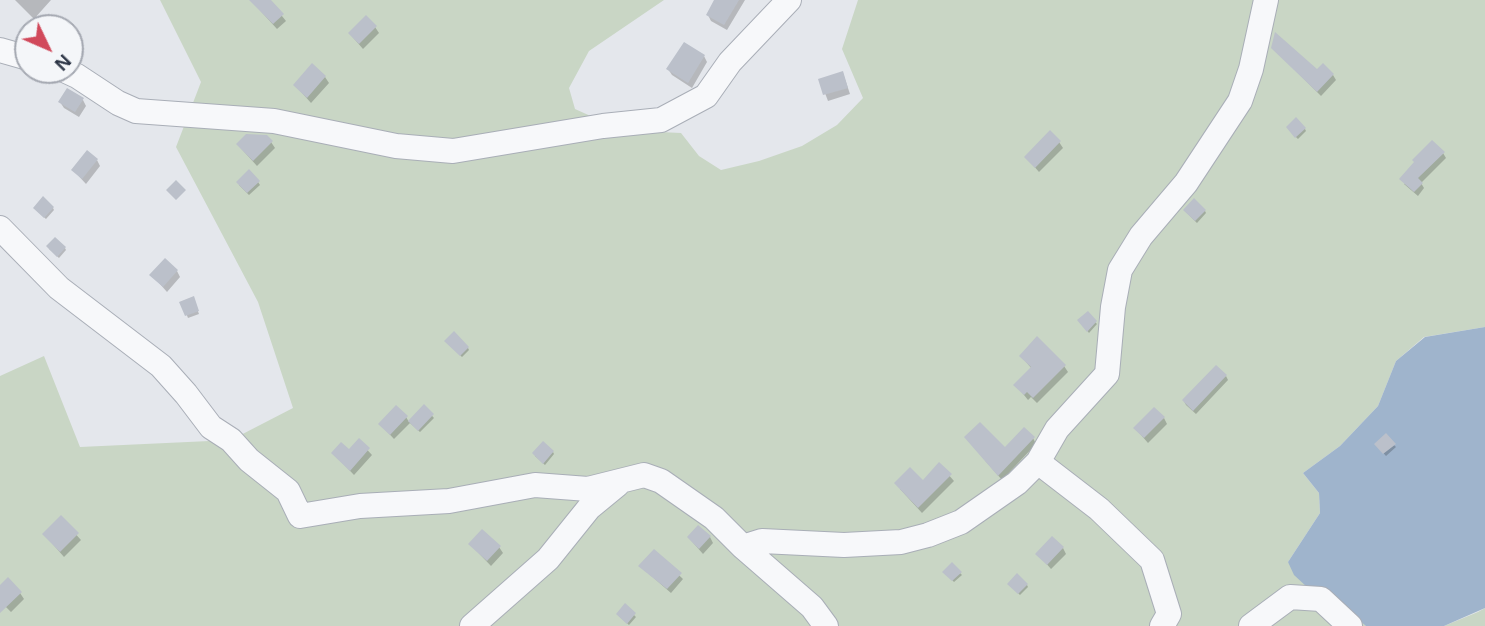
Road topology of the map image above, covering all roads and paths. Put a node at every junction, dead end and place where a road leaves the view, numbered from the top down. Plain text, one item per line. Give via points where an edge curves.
1 (789, 0) edge
2 (1266, 0) edge
3 (84, 80) edge
4 (0, 228) edge
5 (1038, 462) junction
6 (621, 482) junction
7 (743, 547) junction
8 (472, 626) edge
9 (826, 626) edge
10 (1161, 626) edge
11 (1251, 626) edge
12 (1350, 626) edge

1 - 3 street via 730,61 706,96 661,120 603,125 453,151 396,146 274,121 136,111
2 - 5 street via 1240,102 1120,270 1107,374 1058,429
4 - 6 street via 59,288 161,366 211,427 288,491 300,516 360,506 449,501 535,485 588,489
5 - 7 street via 1017,483 961,522 928,535 901,542 762,541
5 - 10 street via 1099,509 1152,561 1169,614
6 - 7 street via 644,475 661,481 714,518
6 - 8 street via 589,508 548,559
7 - 9 street via 812,607
11 - 12 street via 1290,597 1321,598

